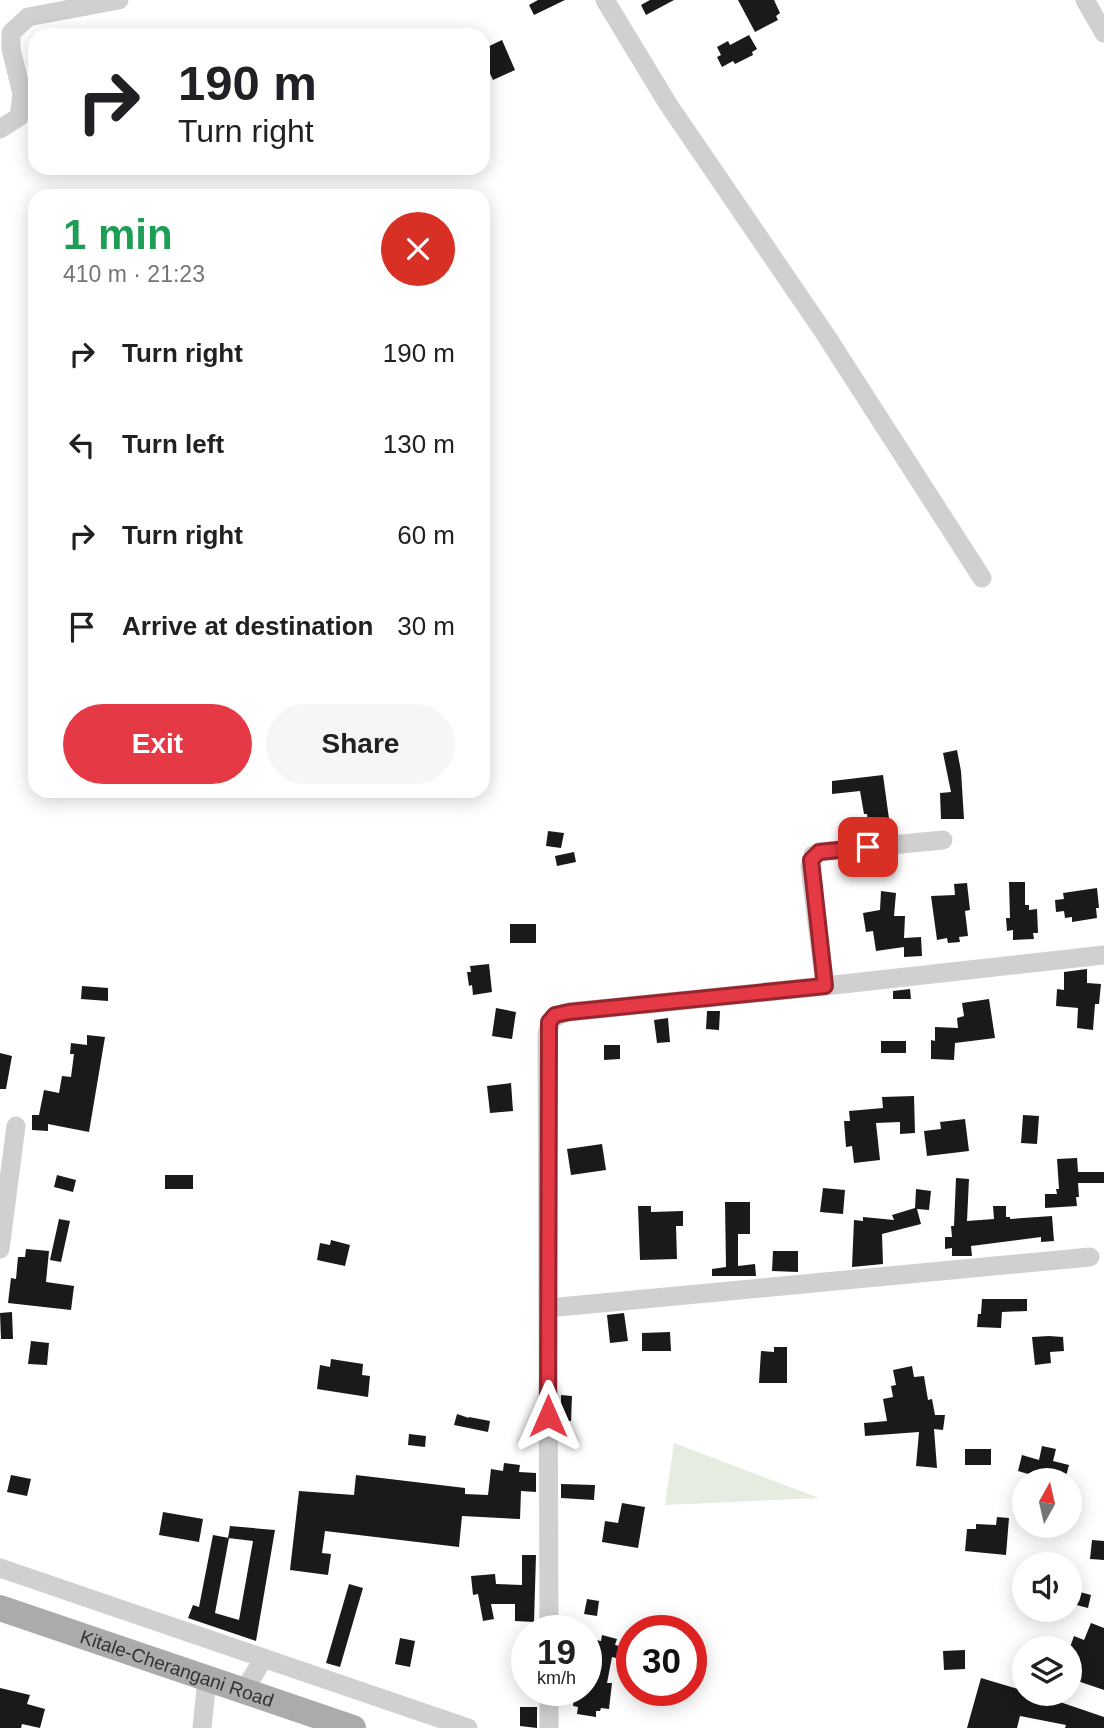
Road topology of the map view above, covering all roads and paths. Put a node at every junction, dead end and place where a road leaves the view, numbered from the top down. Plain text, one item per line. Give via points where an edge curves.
1 (119, 0) edge
2 (605, 0) edge
3 (1085, 0) edge
4 (1104, 33) edge
5 (0, 129) edge
6 (982, 578) dead end
7 (943, 839) dead end
8 (1104, 955) edge
9 (825, 986) junction
10 (16, 1126) dead end
11 (0, 1249) edge
12 (1090, 1257) dead end
13 (548, 1308) junction
14 (0, 1568) edge
15 (0, 1608) edge
16 (549, 1615) edge
17 (264, 1658) junction
18 (207, 1679) junction
19 (243, 1692) junction
20 (549, 1706) edge
21 (202, 1728) edge
22 (353, 1728) edge
23 (468, 1728) edge
24 (549, 1728) edge

1 - 5 street via 28,17 11,33 22,94 19,117
2 - 6 street via 668,104 825,334
3 - 4 street
7 - 9 street via 813,855 810,867
8 - 9 street
9 - 13 street via 555,1015 549,1022
10 - 11 street
12 - 13 street
13 - 16 street
14 - 17 street
15 - 18 main road, Kitale-Cherangani Road
17 - 19 street
17 - 23 street
18 - 19 main road, Kitale-Cherangani Road
18 - 21 street
19 - 22 main road, Kitale-Cherangani Road
20 - 24 street

